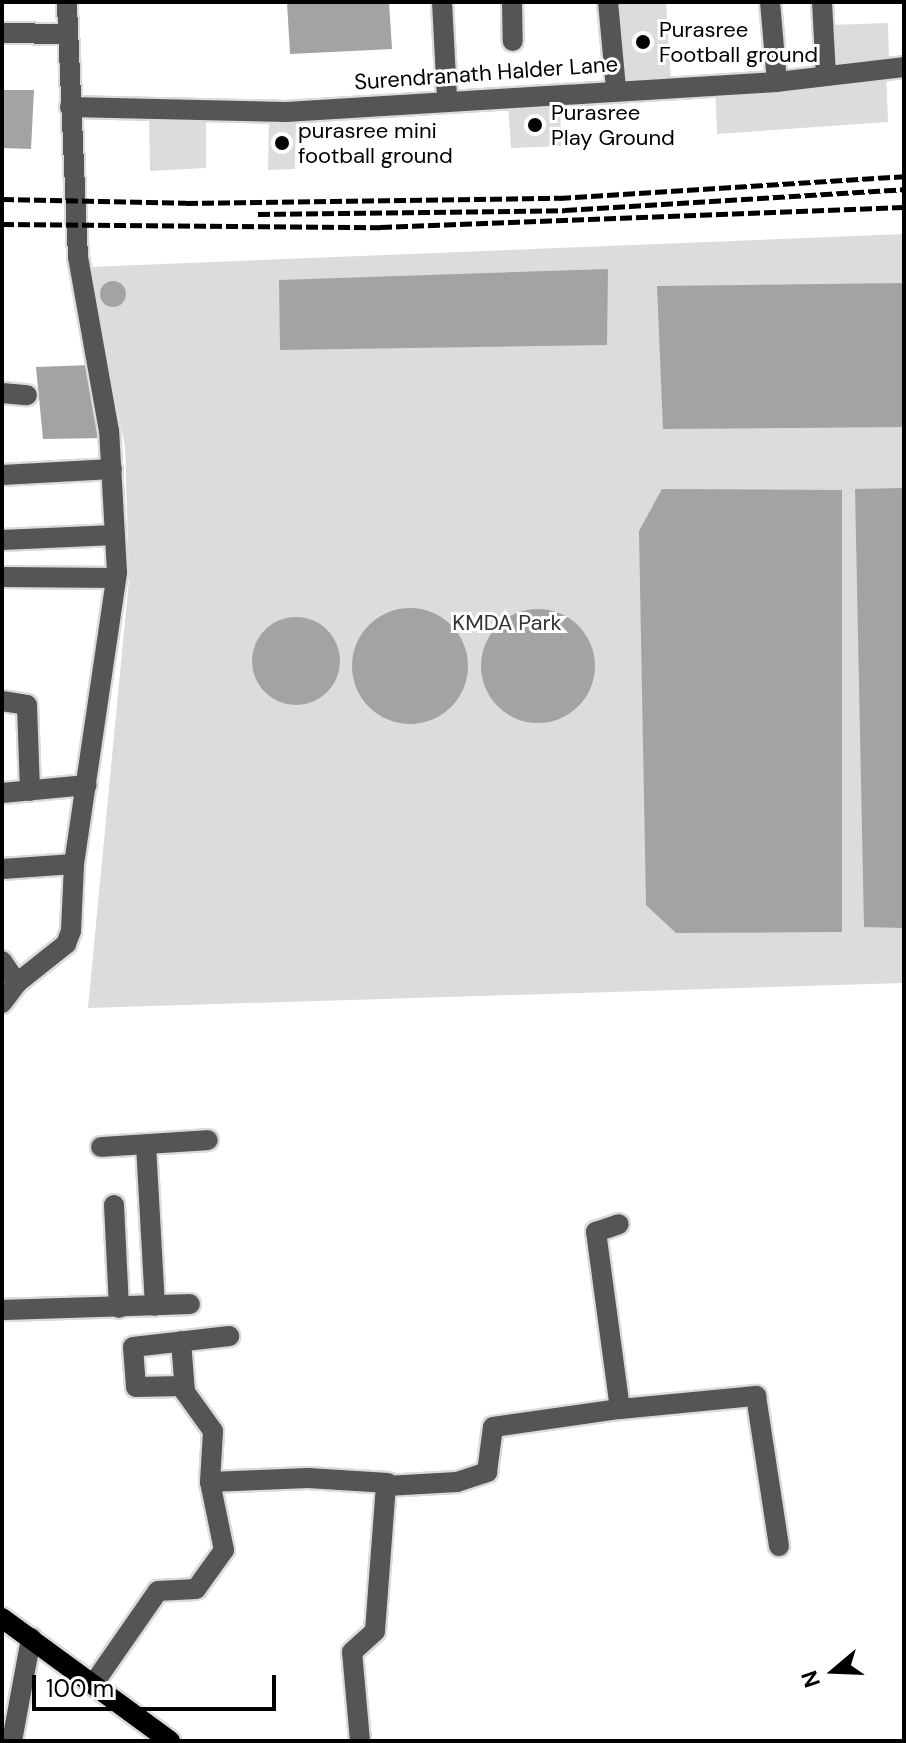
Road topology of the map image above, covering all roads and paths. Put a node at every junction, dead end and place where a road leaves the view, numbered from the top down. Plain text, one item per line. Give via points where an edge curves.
1 (67, 2) edge
2 (442, 2) edge
3 (512, 2) edge
4 (608, 2) edge
5 (770, 2) edge
6 (822, 2) edge
7 (2, 33) edge
8 (66, 34) junction
9 (513, 41) dead end
10 (904, 67) edge
11 (826, 76) junction
12 (777, 82) junction
13 (616, 89) junction
14 (447, 98) junction
15 (70, 107) junction
16 (2, 393) edge
17 (27, 395) dead end
18 (112, 469) junction
19 (2, 475) edge
20 (115, 535) junction
21 (2, 540) edge
22 (2, 577) edge
23 (116, 578) junction
24 (2, 701) edge
25 (87, 785) junction
26 (30, 791) junction
27 (2, 793) edge
28 (74, 864) junction
29 (2, 869) edge
30 (2, 961) edge
31 (17, 983) junction
32 (2, 1003) edge
33 (208, 1140) dead end
34 (146, 1145) junction
35 (101, 1147) dead end
36 (114, 1205) dead end
37 (619, 1224) dead end
38 (190, 1304) dead end
39 (159, 1306) junction
40 (119, 1308) junction
41 (2, 1310) edge
42 (229, 1336) dead end
43 (173, 1341) junction
44 (184, 1386) junction
45 (620, 1409) junction
46 (210, 1482) junction
47 (388, 1483) junction
48 (779, 1546) dead end
49 (2, 1618) edge
50 (31, 1638) junction
51 (94, 1683) junction
52 (12, 1741) edge
53 (170, 1741) edge
54 (360, 1741) edge

1 - 8 street
2 - 14 street
3 - 9 street
4 - 13 street
5 - 12 street
6 - 11 street
7 - 8 street
8 - 15 street
10 - 11 street, Surendranath Halder Lane
11 - 12 street, Surendranath Halder Lane
12 - 13 street, Surendranath Halder Lane
13 - 14 street, Surendranath Halder Lane
14 - 15 street, Surendranath Halder Lane via 286,112
15 - 18 street via 78,257
16 - 17 street
18 - 19 street
18 - 20 street
20 - 21 street
20 - 23 street
22 - 23 street
23 - 25 street
24 - 26 street via 23,703 29,713
25 - 26 street
25 - 28 street
26 - 27 street
28 - 29 street
28 - 31 street via 66,944
30 - 31 street
31 - 32 street
33 - 34 street
34 - 35 street
34 - 39 street
36 - 40 street
37 - 45 street via 596,1232
38 - 39 street
39 - 40 street
39 - 43 street
40 - 41 street
42 - 43 street
43 - 44 street
43 - 44 street via 133,1347 135,1386
44 - 46 street via 213,1431
45 - 47 street via 493,1427 487,1472 457,1482
45 - 48 street via 756,1396
46 - 47 street via 308,1478
46 - 51 street via 223,1537 221,1555 196,1589 158,1591
47 - 54 street via 375,1631 352,1652
49 - 50 main road
50 - 51 main road
50 - 52 street
51 - 53 main road

